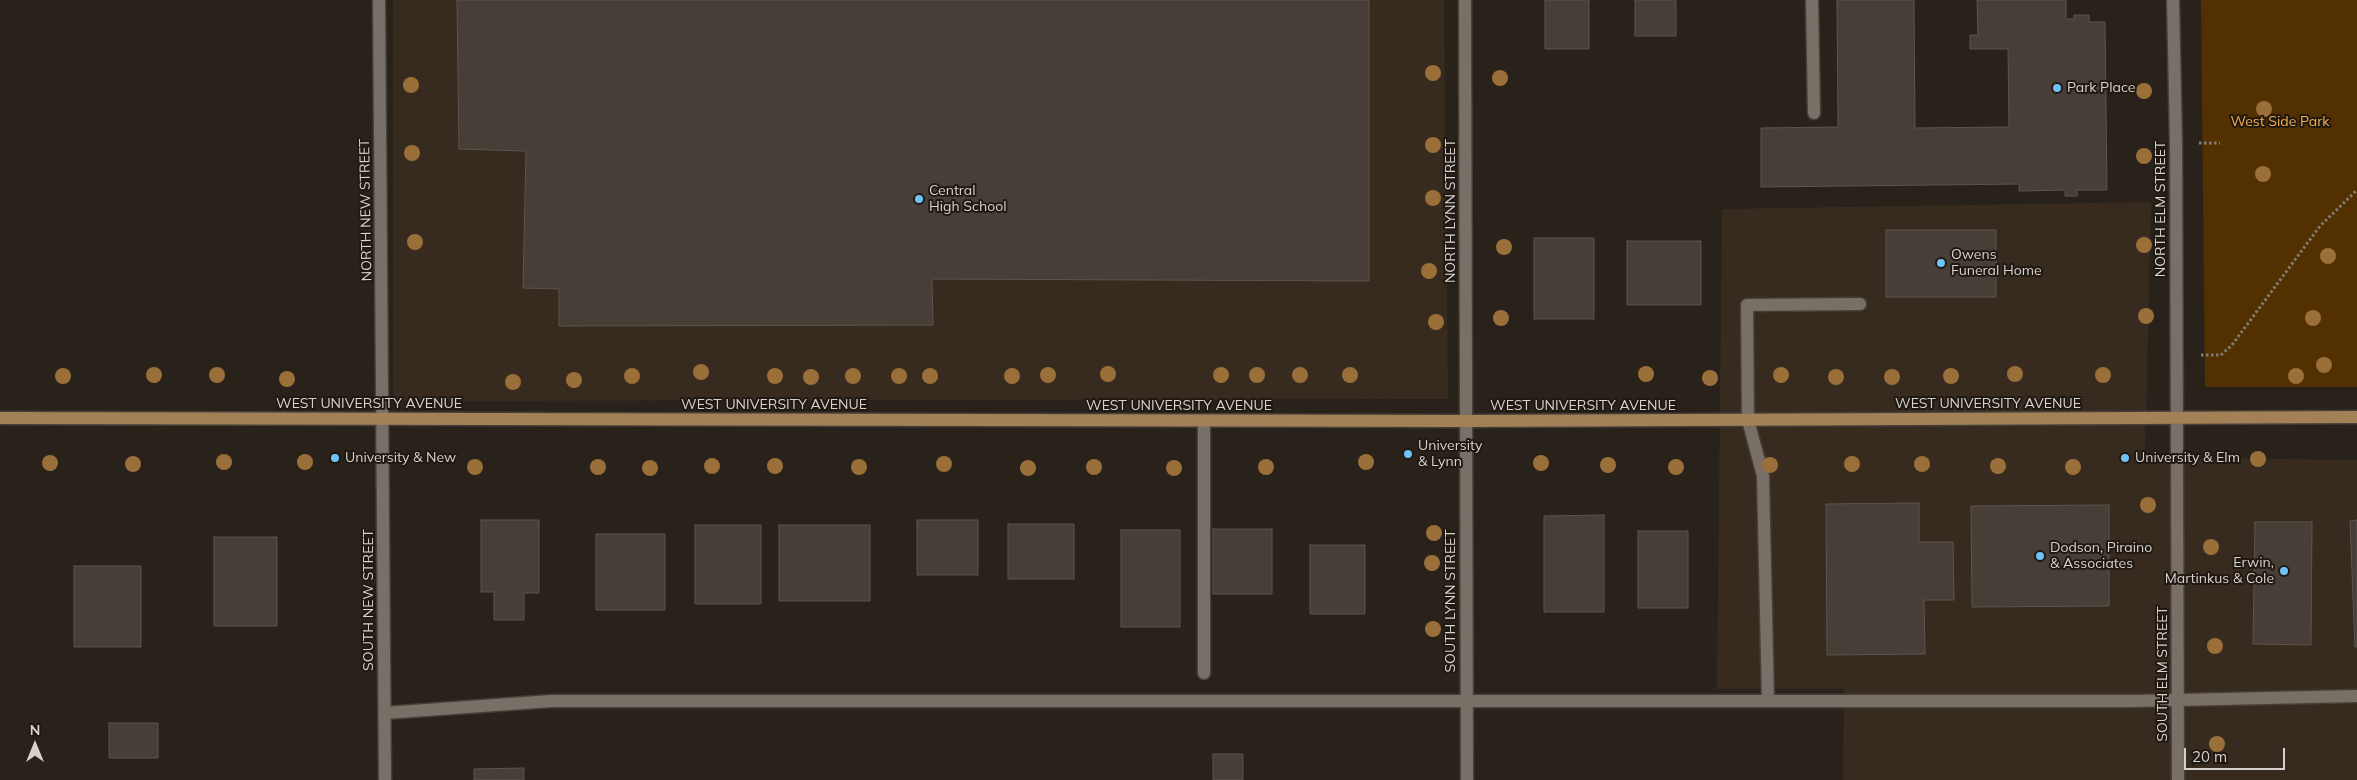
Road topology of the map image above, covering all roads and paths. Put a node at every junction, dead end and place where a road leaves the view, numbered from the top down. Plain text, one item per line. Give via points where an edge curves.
1 (379, 0) edge
2 (1465, 0) edge
3 (1812, 0) edge
4 (2173, 0) edge
5 (1814, 113) dead end
6 (2357, 190) edge
7 (1860, 304) dead end
8 (2201, 355) dead end
9 (2357, 417) edge
10 (0, 418) edge
11 (2177, 418) junction
12 (383, 419) junction
13 (1204, 420) junction
14 (1748, 420) junction
15 (1466, 421) junction
16 (1204, 673) dead end
17 (2357, 696) edge
18 (2177, 700) junction
19 (1466, 701) junction
20 (1768, 701) junction
21 (385, 712) junction
22 (385, 780) edge
23 (1467, 780) edge
24 (2178, 780) edge

1 - 12 street, NORTH NEW STREET
2 - 15 street, NORTH LYNN STREET
3 - 5 street
4 - 11 street, NORTH ELM STREET
6 - 8 path via 2320,226 2232,345 2221,355
7 - 14 street via 1747,305
9 - 11 main road, WEST UNIVERSITY AVENUE
10 - 12 main road, WEST UNIVERSITY AVENUE
11 - 14 main road, WEST UNIVERSITY AVENUE
11 - 18 street, SOUTH ELM STREET
12 - 13 main road, WEST UNIVERSITY AVENUE
12 - 21 street, SOUTH NEW STREET
13 - 15 main road, WEST UNIVERSITY AVENUE
13 - 16 street
14 - 15 main road, WEST UNIVERSITY AVENUE
14 - 20 street via 1763,476
15 - 19 street, SOUTH LYNN STREET
17 - 18 street
18 - 20 street
18 - 24 street, SOUTH ELM STREET
19 - 20 street
19 - 21 street via 551,701
19 - 23 street, SOUTH LYNN STREET
21 - 22 street, SOUTH NEW STREET

